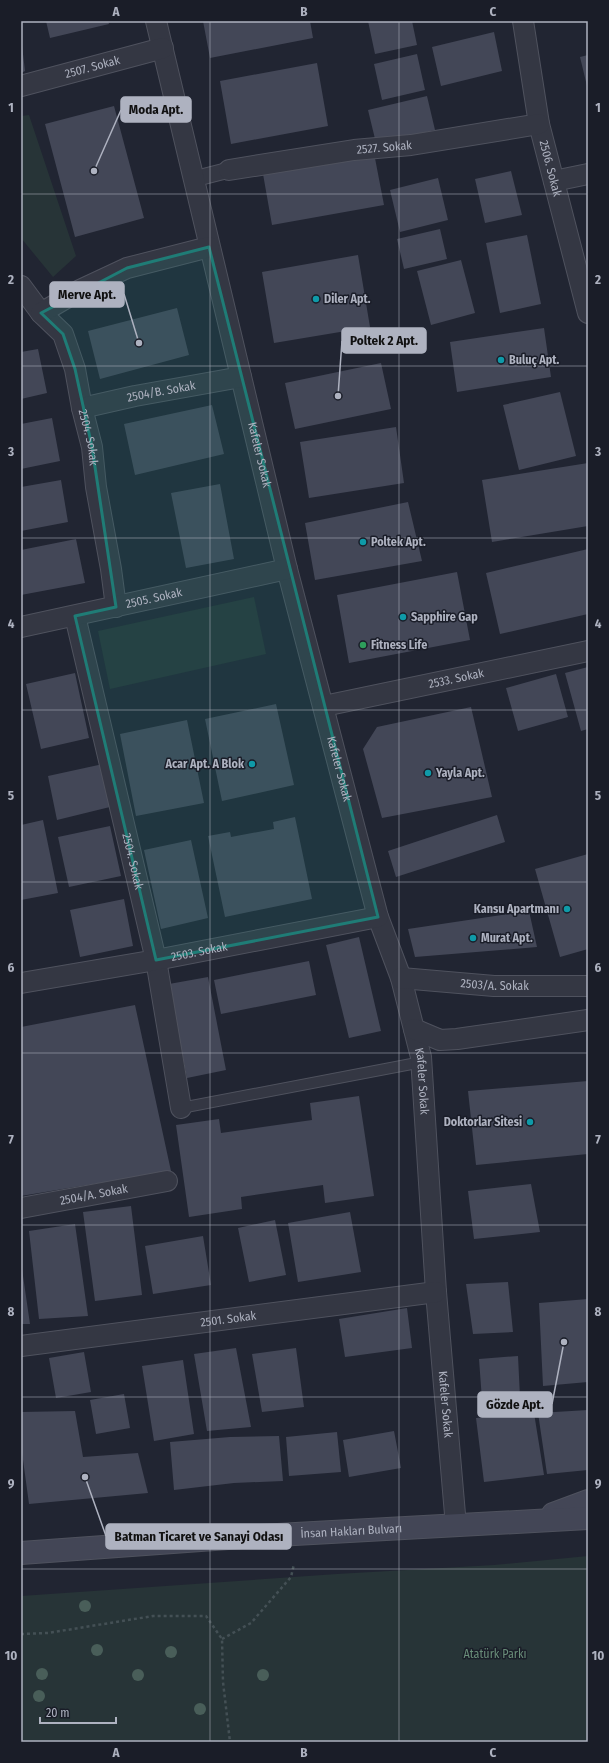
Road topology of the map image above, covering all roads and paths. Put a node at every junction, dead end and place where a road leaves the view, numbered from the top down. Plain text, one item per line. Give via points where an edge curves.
1 (156, 21) edge
2 (523, 21) edge
3 (163, 48) junction
4 (21, 86) edge
5 (539, 124) junction
6 (230, 170) joint
7 (588, 174) edge
8 (194, 179) junction
9 (554, 181) junction
10 (209, 247) junction
11 (21, 286) edge
12 (41, 313) junction
13 (588, 313) edge
14 (241, 377) junction
15 (82, 408) junction
16 (287, 569) junction
17 (116, 607) junction
18 (75, 616) junction
19 (21, 627) edge
20 (588, 651) edge
21 (324, 706) junction
22 (378, 917) junction
23 (156, 960) junction
24 (401, 978) junction
25 (21, 983) edge
26 (588, 986) edge
27 (588, 1020) edge
28 (414, 1029) junction
29 (422, 1062) junction
30 (181, 1108) joint
31 (167, 1181) dead end
32 (21, 1208) edge
33 (436, 1292) junction
34 (21, 1346) edge
35 (588, 1501) edge
36 (588, 1518) edge
37 (537, 1520) junction
38 (456, 1526) junction
39 (21, 1553) edge
40 (294, 1564) dead end
41 (21, 1634) edge
42 (222, 1639) junction
43 (230, 1742) edge

1 - 3 street, Kafeler Sokak
2 - 5 street, 2506. Sokak
3 - 4 street, 2507. Sokak
3 - 8 street, Kafeler Sokak
5 - 6 street, 2527. Sokak
5 - 9 street, 2506. Sokak
6 - 8 street
7 - 9 street
8 - 10 street, Kafeler Sokak
9 - 13 street, 2506. Sokak
10 - 12 street via 127,268 80,290
10 - 14 street, Kafeler Sokak
11 - 12 street, 2504. Sokak
12 - 15 street, 2504. Sokak via 63,334 76,369
14 - 15 street, 2504/B. Sokak
14 - 16 street, Kafeler Sokak
15 - 17 street, 2504. Sokak via 92,447
16 - 17 street, 2505. Sokak
16 - 21 street, Kafeler Sokak
17 - 18 street, 2505. Sokak
18 - 19 street, 2505. Sokak
18 - 23 street, 2504. Sokak
20 - 21 street, 2533. Sokak
21 - 22 street, Kafeler Sokak
22 - 23 street, 2503. Sokak
22 - 24 street, Kafeler Sokak
23 - 25 street, 2503. Sokak
23 - 30 street, 2504. Sokak
24 - 26 street, 2503/A. Sokak via 494,986
24 - 28 street, Kafeler Sokak
27 - 28 street via 440,1040
28 - 29 street, Kafeler Sokak
29 - 30 lane
29 - 33 street, Kafeler Sokak
31 - 32 street, 2504/A. Sokak
33 - 34 street, 2501. Sokak
33 - 38 street, Kafeler Sokak
35 - 37 main road
36 - 37 main road
37 - 38 main road, İnsan Hakları Bulvarı
38 - 39 main road, İnsan Hakları Bulvarı via 242,1537
40 - 42 path via 291,1577 251,1623
41 - 42 path via 48,1633 153,1616 206,1616
42 - 43 path via 223,1682

